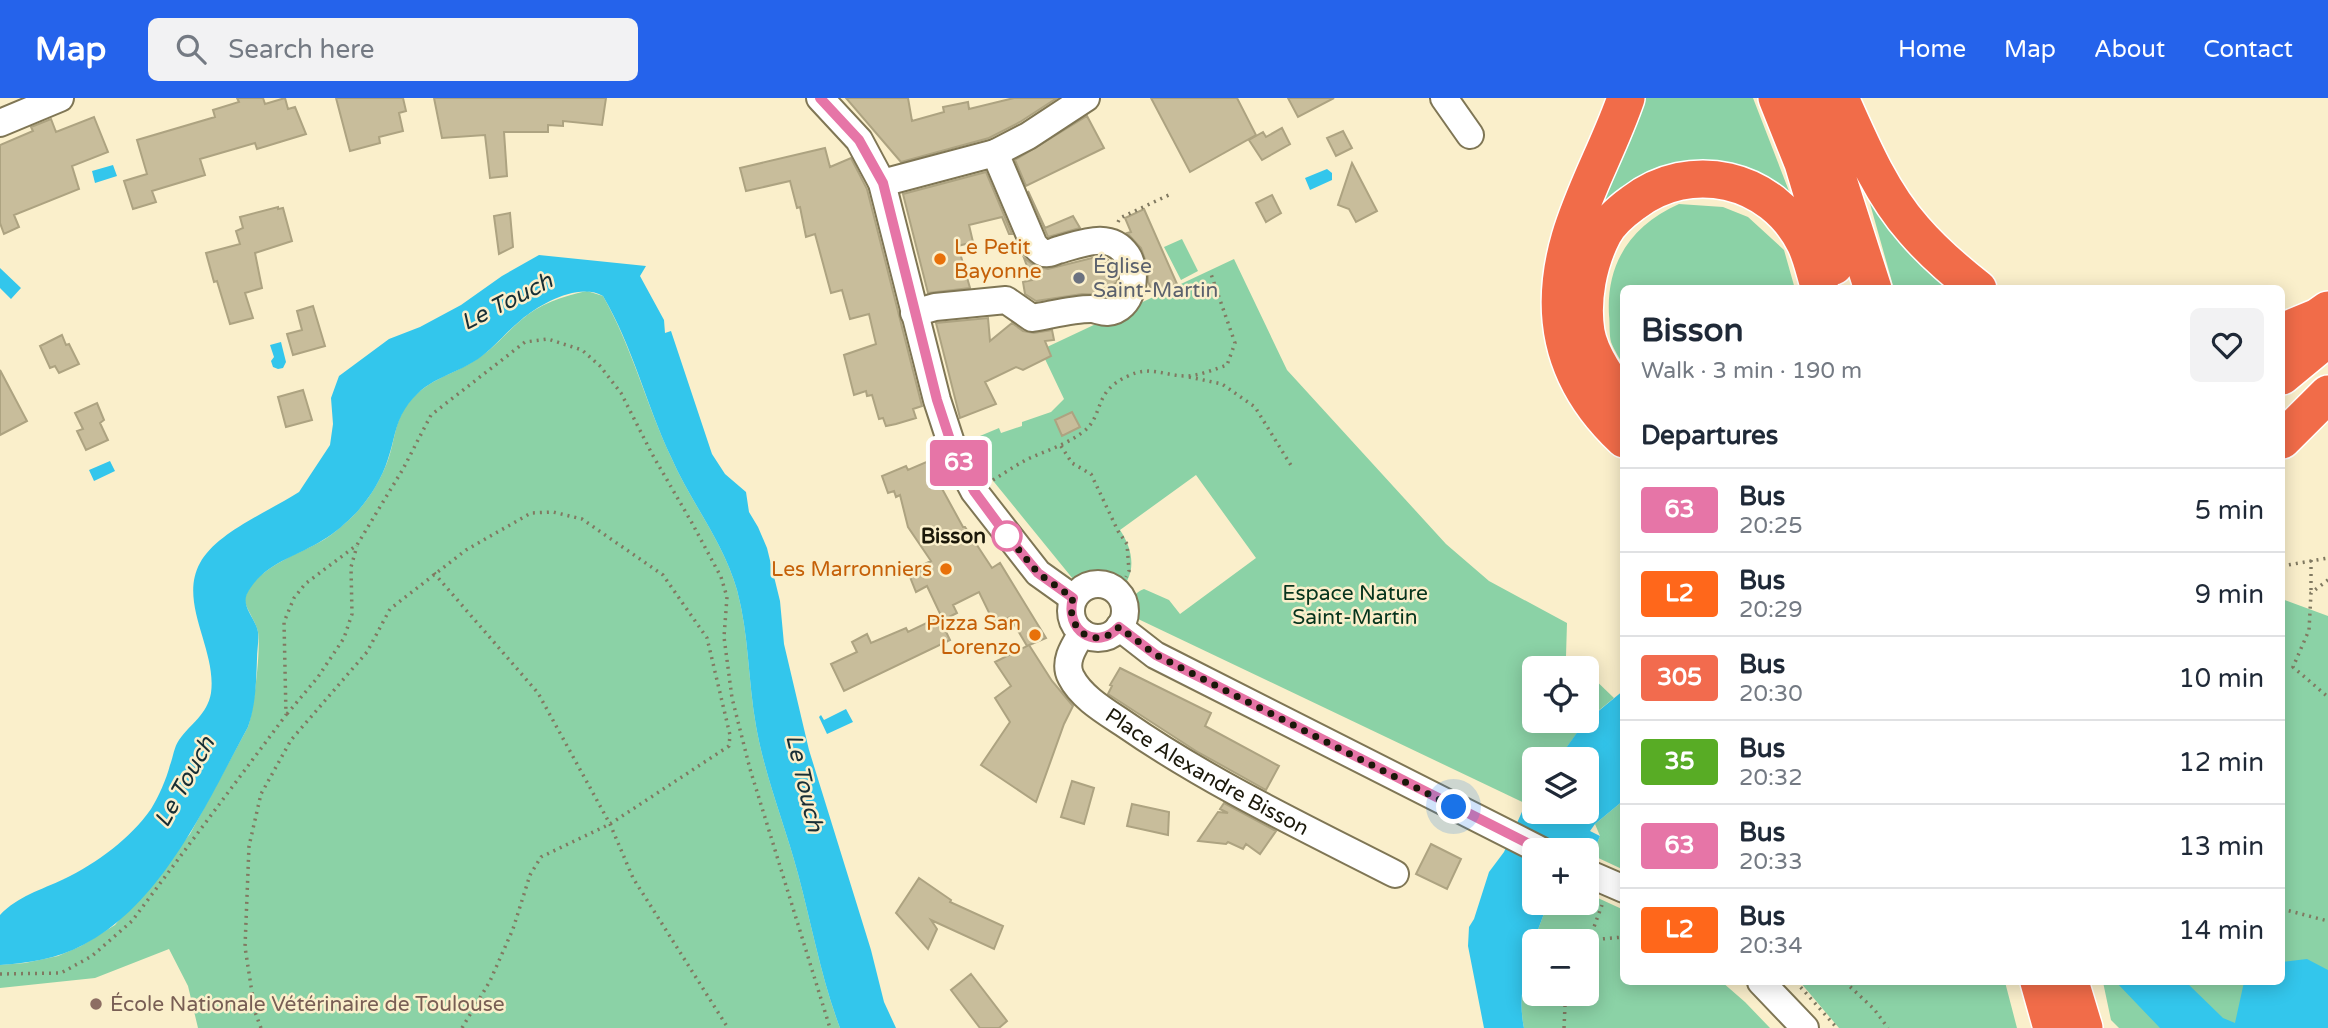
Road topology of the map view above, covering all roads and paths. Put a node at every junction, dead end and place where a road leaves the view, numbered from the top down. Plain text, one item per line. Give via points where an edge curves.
1 (60, 98) edge
2 (820, 98) edge
3 (1086, 98) edge
4 (1444, 98) edge
5 (1626, 98) edge
6 (1777, 98) edge
7 (1808, 98) edge
8 (1840, 98) edge
9 (0, 123) edge
10 (1470, 135) dead end
11 (995, 153) junction
12 (883, 183) junction
13 (1171, 194) dead end
14 (1116, 226) dead end
15 (1211, 274) dead end
16 (1819, 285) edge
17 (1840, 285) edge
18 (1872, 285) edge
19 (1973, 285) edge
20 (2328, 310) edge
21 (914, 313) junction
22 (2285, 331) edge
23 (2328, 338) edge
24 (2328, 371) edge
25 (2285, 374) edge
26 (1187, 376) junction
27 (2328, 394) edge
28 (1620, 397) edge
29 (2285, 405) edge
30 (1620, 434) edge
31 (2285, 437) edge
32 (1060, 446) junction
33 (1292, 467) dead end
34 (974, 491) junction
35 (357, 545) junction
36 (2328, 558) edge
37 (2311, 560) junction
38 (2285, 565) edge
39 (434, 573) junction
40 (1126, 576) dead end
41 (2328, 580) edge
42 (2311, 593) junction
43 (1073, 598) junction
44 (1119, 627) junction
45 (1082, 632) junction
46 (2328, 697) edge
47 (286, 715) junction
48 (610, 824) junction
49 (1522, 841) edge
50 (1395, 874) dead end
51 (1599, 883) edge
52 (1614, 895) edge
53 (2285, 910) edge
54 (2328, 921) edge
55 (1595, 929) edge
56 (1620, 937) edge
57 (1599, 939) edge
58 (0, 974) edge
59 (1763, 985) edge
60 (1785, 985) edge
61 (1799, 985) edge
62 (1848, 985) edge
63 (2042, 985) edge
64 (1565, 1006) edge
65 (2071, 1012) edge
66 (261, 1028) edge
67 (463, 1028) edge
68 (728, 1028) edge
69 (830, 1028) edge
70 (1564, 1028) edge
71 (1805, 1028) edge
72 (1823, 1028) edge
73 (1837, 1028) edge
74 (1888, 1028) edge

1 - 9 street
2 - 12 street via 859,140
3 - 11 street
4 - 10 street
5 - 30 highway via 1570,238 1559,312 1565,349 1586,394
6 - 17 highway via 1803,163
7 - 18 highway
8 - 19 highway via 1886,192 1912,229
11 - 12 street
11 - 21 street via 1034,245 1047,253 1098,239 1116,245 1131,262 1129,295 1107,312 1091,309 1032,318 1006,300
12 - 21 street
13 - 14 path via 1120,218
15 - 26 path via 1235,343 1227,365
16 - 28 highway via 1798,232 1773,203 1753,190 1725,180 1677,181 1648,191 1604,232 1585,292 1586,334 1605,377
20 - 22 highway
21 - 34 street via 946,430
23 - 25 highway
24 - 29 highway
26 - 32 path via 1149,370 1129,375 1101,398 1086,430
26 - 33 path via 1222,384 1255,407
27 - 31 highway
32 - 34 path
32 - 40 path via 1072,463 1091,474 1127,544
34 - 43 street via 1038,573
35 - 47 path via 351,567 352,614 344,638
35 - 47 path via 305,584 294,598 284,622
35 - 69 path via 431,415 525,342 563,342 582,350 600,366 621,393 721,577 727,597 724,637 732,698
36 - 37 path
37 - 38 path
37 - 42 path
39 - 48 path via 538,694
39 - 48 path via 513,522 531,513 553,512 582,519 663,576 683,603 707,638 729,746
39 - 66 path via 390,608 367,652 291,740 261,794 249,845 245,947
41 - 42 path
42 - 46 path via 2309,630 2293,667
43 - 44 street via 1091,584 1114,589 1124,605
43 - 45 street via 1071,617
44 - 45 street via 1102,638
44 - 49 street via 1156,655
45 - 50 street, Place Alexandre Bisson via 1068,662 1069,675 1078,689 1106,712 1166,754
47 - 58 path via 132,921 92,956 61,973
48 - 67 path via 541,857 530,874 490,981
48 - 68 path via 634,878
51 - 52 street
52 - 55 path
53 - 54 path
56 - 57 path
59 - 71 street
60 - 72 street
61 - 73 path
62 - 74 path
63 - 65 highway
64 - 70 path

